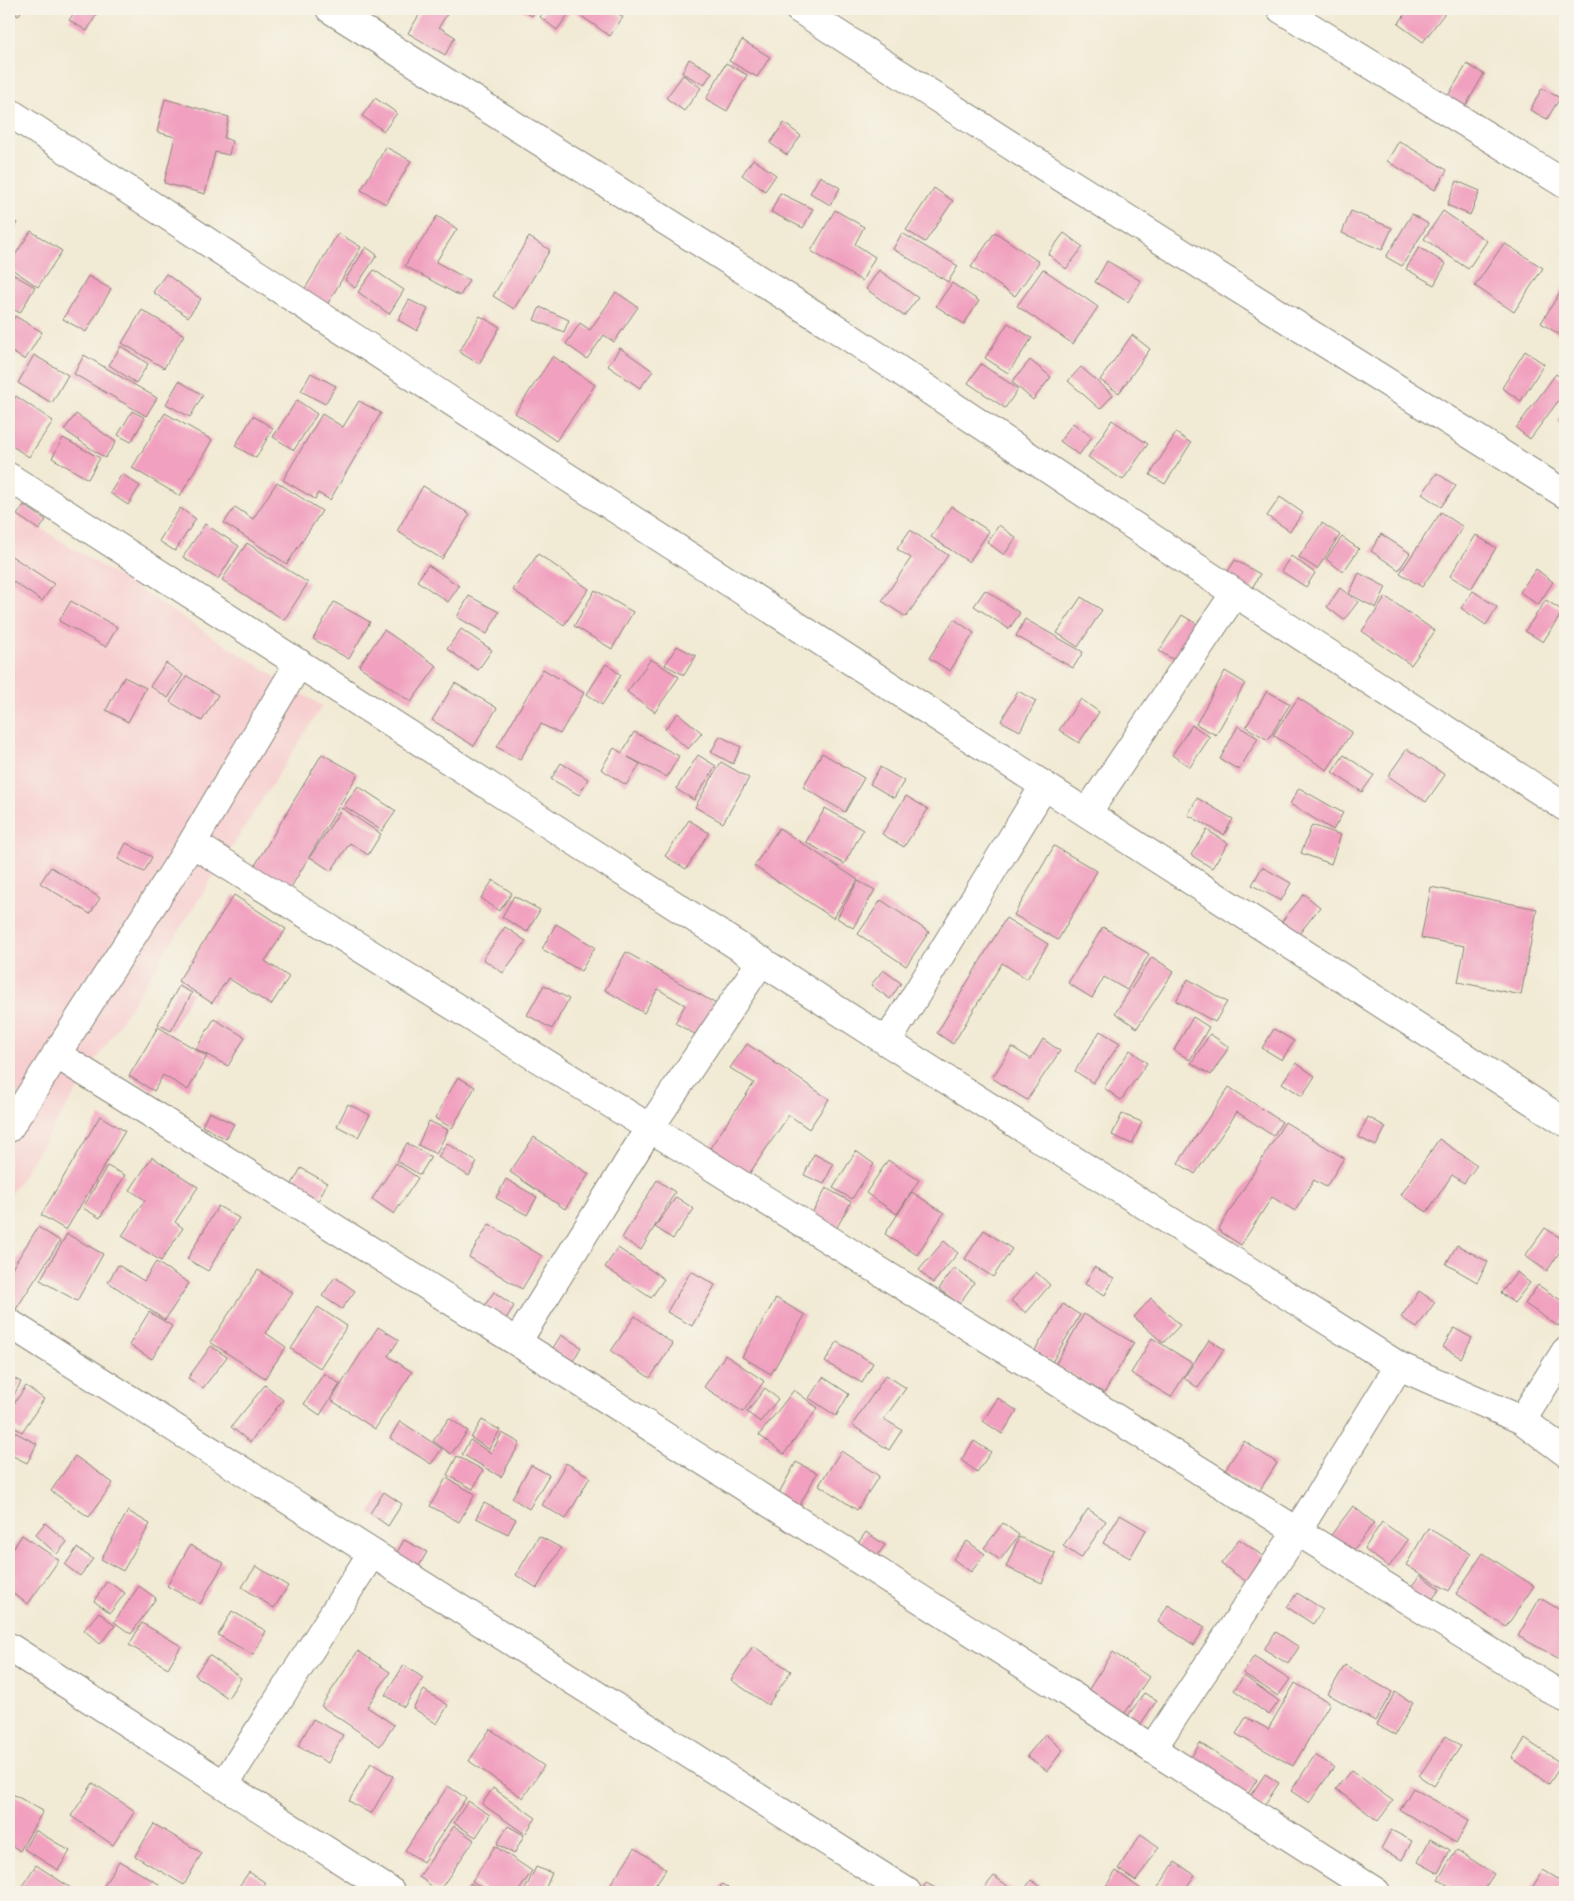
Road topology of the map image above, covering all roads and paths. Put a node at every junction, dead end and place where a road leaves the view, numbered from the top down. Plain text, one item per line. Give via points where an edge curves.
1 (330, 9) edge
2 (798, 9) edge
3 (1281, 9) edge
4 (1312, 17) edge
5 (9, 112) edge
6 (1565, 184) edge
7 (9, 477) edge
8 (1565, 494) edge
9 (1235, 593) junction
10 (298, 663) junction
11 (1044, 786) junction
12 (1565, 807) edge
13 (1087, 813) junction
14 (192, 843) junction
15 (762, 960) junction
16 (887, 1042) junction
17 (56, 1054) junction
18 (1565, 1122) edge
19 (9, 1128) edge
20 (649, 1128) junction
21 (9, 1323) edge
22 (517, 1342) junction
23 (1565, 1352) edge
24 (1398, 1366) junction
25 (1522, 1420) junction
26 (1565, 1452) edge
27 (1298, 1530) junction
28 (372, 1553) junction
29 (9, 1647) edge
30 (1565, 1698) edge
31 (1152, 1749) junction
32 (224, 1785) junction
33 (391, 1892) edge
34 (907, 1892) edge
35 (1376, 1892) edge

1 - 9 street via 831,325
2 - 8 street
3 - 4 street
4 - 6 street
5 - 11 street
7 - 10 street
9 - 12 street
9 - 13 street
10 - 14 street
10 - 15 street
11 - 13 street
11 - 16 street
13 - 18 street
14 - 17 street
14 - 20 street
15 - 16 street
15 - 20 street
16 - 24 street
17 - 19 street
17 - 22 street
20 - 22 street
20 - 27 street
21 - 28 street
22 - 31 street
23 - 25 street
24 - 25 street
24 - 27 street
25 - 26 street
27 - 30 street
27 - 31 street
28 - 32 street
28 - 34 street
29 - 32 street
31 - 35 street
32 - 33 street

